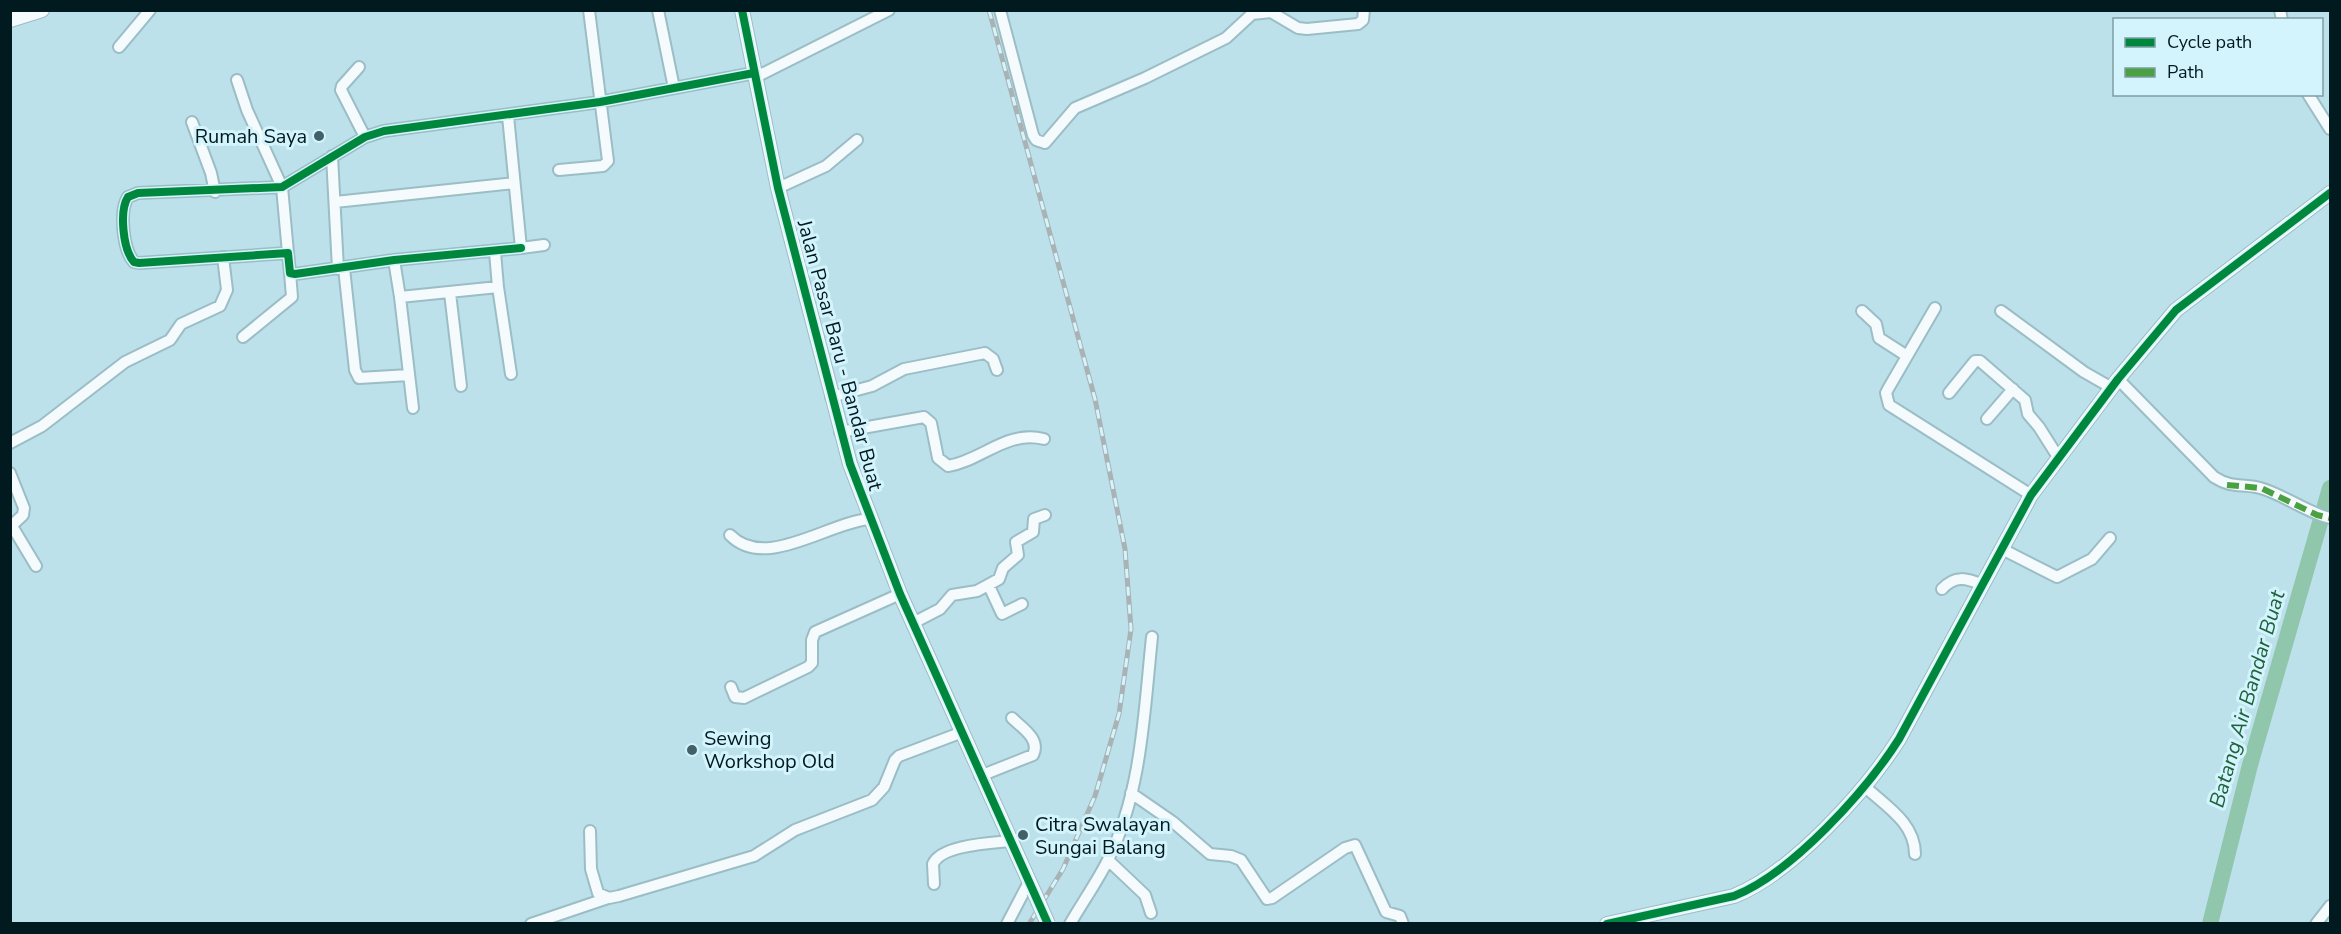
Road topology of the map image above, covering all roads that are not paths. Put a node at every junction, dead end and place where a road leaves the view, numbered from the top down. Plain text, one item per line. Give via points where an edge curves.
1 (42, 10) edge
2 (150, 10) edge
3 (589, 10) edge
4 (658, 10) edge
5 (742, 10) edge
6 (890, 10) edge
7 (1000, 10) edge
8 (1364, 10) edge
9 (10, 20) edge
10 (119, 47) dead end
11 (359, 67) dead end
12 (755, 75) junction
13 (237, 80) dead end
14 (674, 88) junction
15 (2309, 96) edge
16 (600, 102) junction
17 (508, 116) junction
18 (192, 122) dead end
19 (2331, 129) edge
20 (365, 137) junction
21 (857, 140) dead end
22 (332, 156) junction
23 (559, 170) dead end
24 (514, 183) junction
25 (282, 187) junction
26 (778, 188) junction
27 (215, 192) junction
28 (2331, 194) edge
29 (335, 202) junction
30 (544, 245) dead end
31 (520, 249) junction
32 (495, 252) junction
33 (288, 253) junction
34 (223, 257) junction
35 (394, 260) junction
36 (341, 268) junction
37 (290, 273) junction
38 (498, 286) junction
39 (450, 293) junction
40 (400, 297) junction
41 (1935, 308) dead end
42 (1862, 311) dead end
43 (2001, 311) dead end
44 (243, 337) dead end
45 (1907, 356) junction
46 (997, 370) dead end
47 (512, 374) dead end
48 (409, 375) junction
49 (2115, 384) junction
50 (461, 386) dead end
51 (2013, 389) junction
52 (1949, 393) dead end
53 (831, 397) junction
54 (413, 408) dead end
55 (1987, 419) dead end
56 (840, 432) junction
57 (1044, 439) dead end
58 (10, 443) edge
59 (2058, 458) junction
60 (10, 472) edge
61 (2031, 495) junction
62 (1045, 515) dead end
63 (2331, 518) edge
64 (869, 519) junction
65 (11, 526) edge
66 (730, 535) dead end
67 (2110, 538) dead end
68 (2002, 549) junction
69 (36, 566) dead end
70 (1983, 585) junction
71 (988, 586) junction
72 (1942, 589) dead end
73 (900, 594) junction
74 (1022, 604) dead end
75 (913, 623) junction
76 (1152, 637) dead end
77 (731, 687) dead end
78 (1012, 718) dead end
79 (960, 733) junction
80 (980, 776) junction
81 (1864, 786) junction
82 (1131, 793) junction
83 (590, 831) dead end
84 (1010, 840) junction
85 (1915, 854) dead end
86 (1108, 860) junction
87 (934, 884) dead end
88 (1031, 887) junction
89 (609, 898) junction
90 (2331, 906) edge
91 (1151, 913) dead end
92 (539, 922) edge
93 (1007, 924) edge
94 (1048, 924) edge
95 (1070, 924) edge
96 (1403, 924) edge
97 (1607, 924) edge
98 (2316, 924) edge

1 - 9 street
2 - 10 street
3 - 16 street
4 - 14 street
5 - 12 street, Jalan Pasar Baru - Bandar Buat
6 - 12 street
7 - 8 street via 1033,135 1044,143 1075,108 1226,38 1252,14 1271,12 1298,28 1317,30 1358,24 1363,20
11 - 20 street via 341,90
12 - 14 street
12 - 26 street, Jalan Pasar Baru - Bandar Buat
13 - 25 street
14 - 16 street
15 - 19 street
16 - 17 street
16 - 23 street via 606,164
17 - 20 street via 458,120
17 - 24 street
18 - 27 street via 212,172
20 - 22 street
21 - 26 street via 826,166
22 - 25 street
22 - 29 street
24 - 29 street
24 - 31 street
25 - 27 street
25 - 33 street
26 - 53 street, Jalan Pasar Baru - Bandar Buat
27 - 34 street via 131,195 124,206 127,244 130,258 139,263
28 - 49 street via 2176,310
29 - 36 street
30 - 31 street
31 - 32 street
32 - 35 street
32 - 38 street
33 - 34 street
33 - 37 street
34 - 58 street via 227,290 220,306 181,324 171,340 125,362 42,426
35 - 36 street
35 - 40 street
36 - 37 street
36 - 48 street via 359,378
37 - 44 street via 292,297
38 - 39 street
38 - 47 street
39 - 40 street
39 - 50 street
40 - 48 street
41 - 45 street
42 - 45 street via 1876,324 1878,338
43 - 49 street via 2084,372
45 - 61 street via 1888,389 1889,405
46 - 53 street via 993,359 985,353 962,356 904,369 872,386
48 - 54 street
49 - 59 street
49 - 63 street via 2214,477 2227,485 2261,488
51 - 52 street via 1977,360
51 - 55 street
51 - 59 street via 2025,400 2028,414
53 - 56 street, Jalan Pasar Baru - Bandar Buat
56 - 57 street via 924,417 931,423 938,458 948,466 1012,438
56 - 64 street, Jalan Pasar Baru - Bandar Buat
59 - 61 street
60 - 65 street via 24,508 23,515
61 - 68 street
62 - 71 street via 1034,519 1033,532 1016,543 1018,555 1003,568 999,579
64 - 66 street via 763,549 745,546
64 - 73 street, Jalan Pasar Baru - Bandar Buat
65 - 69 street
67 - 68 street via 2092,559 2057,578
68 - 70 street
70 - 72 street via 1957,578
70 - 81 street via 1899,739
71 - 74 street via 1002,614
71 - 75 street via 952,595 940,609
73 - 75 street, Jalan Pasar Baru - Bandar Buat
73 - 77 street via 815,632 812,663 808,667 744,698 735,697
75 - 79 street, Jalan Pasar Baru - Bandar Buat
76 - 82 street via 1142,742
78 - 80 street via 1035,740 1036,750 1026,760
79 - 80 street, Jalan Pasar Baru - Bandar Buat
79 - 89 street via 899,756 884,787 872,800 795,830 754,856
80 - 84 street, Jalan Pasar Baru - Bandar Buat
81 - 85 street via 1907,825
81 - 97 street via 1806,848 1748,890
82 - 86 street
82 - 96 street via 1210,854 1241,860 1267,899 1345,848 1356,846 1386,912 1400,916
83 - 89 street via 592,877 598,893
84 - 87 street via 973,845 938,857 933,864
84 - 88 street, Jalan Pasar Baru - Bandar Buat
86 - 91 street via 1145,895
86 - 95 street
88 - 93 street
88 - 94 street, Jalan Pasar Baru - Bandar Buat, bridge
89 - 92 street
90 - 98 street

